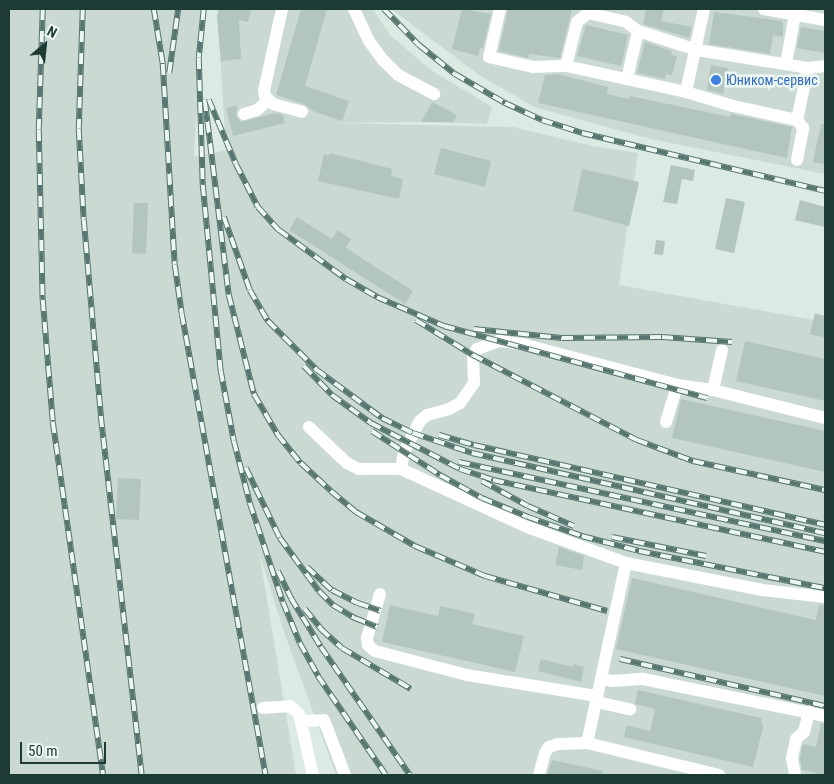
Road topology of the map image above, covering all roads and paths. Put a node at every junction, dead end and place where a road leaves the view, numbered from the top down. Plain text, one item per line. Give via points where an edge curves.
1 (282, 9) edge
2 (354, 9) edge
3 (500, 9) edge
4 (704, 9) edge
5 (764, 9) edge
6 (588, 11) edge
7 (795, 11) edge
8 (825, 20) edge
9 (638, 31) junction
10 (696, 50) junction
11 (786, 64) junction
12 (566, 66) junction
13 (825, 66) edge
14 (808, 68) junction
15 (627, 79) junction
16 (686, 92) junction
17 (434, 94) dead end
18 (268, 100) junction
19 (302, 112) dead end
20 (244, 114) dead end
21 (797, 120) junction
22 (797, 160) dead end
23 (722, 350) dead end
24 (678, 384) junction
25 (713, 390) junction
26 (825, 418) edge
27 (666, 422) dead end
28 (309, 427) dead end
29 (401, 469) junction
30 (626, 563) junction
31 (380, 594) dead end
32 (825, 596) edge
33 (601, 679) junction
34 (596, 699) junction
35 (263, 708) dead end
36 (630, 709) dead end
37 (809, 712) junction
38 (825, 716) edge
39 (301, 721) junction
40 (587, 744) junction
41 (312, 775) edge
42 (345, 775) edge
43 (539, 775) edge
44 (719, 775) edge
45 (795, 775) edge

1 - 18 lane via 264,91
2 - 17 lane via 369,41 383,60 398,75
3 - 12 lane via 489,57 533,67
4 - 10 lane
5 - 7 lane
6 - 9 lane via 626,22
6 - 12 lane via 577,22
7 - 8 lane
7 - 11 lane
9 - 10 lane
9 - 15 lane
10 - 11 lane
10 - 16 lane
11 - 14 lane
12 - 15 lane
13 - 14 lane
14 - 21 lane
15 - 16 lane
16 - 21 lane
18 - 19 lane
18 - 20 lane via 258,110
21 - 22 lane via 803,128
23 - 25 lane
24 - 25 lane
24 - 27 lane
24 - 29 lane via 526,345 499,341 486,344 473,355 474,383 469,393 460,403 427,415 420,421 404,452
25 - 26 lane
28 - 29 lane via 347,464 369,470
29 - 30 lane via 527,527
30 - 32 lane via 762,590
30 - 33 lane
31 - 34 lane via 366,638 375,651 467,675
33 - 34 lane
33 - 37 lane via 642,679
34 - 36 lane
34 - 40 lane
35 - 39 lane via 290,706 299,714
37 - 38 lane
37 - 45 lane via 804,732 796,739 792,758
39 - 41 lane
39 - 42 lane via 324,720
40 - 43 lane via 550,747
40 - 44 lane

